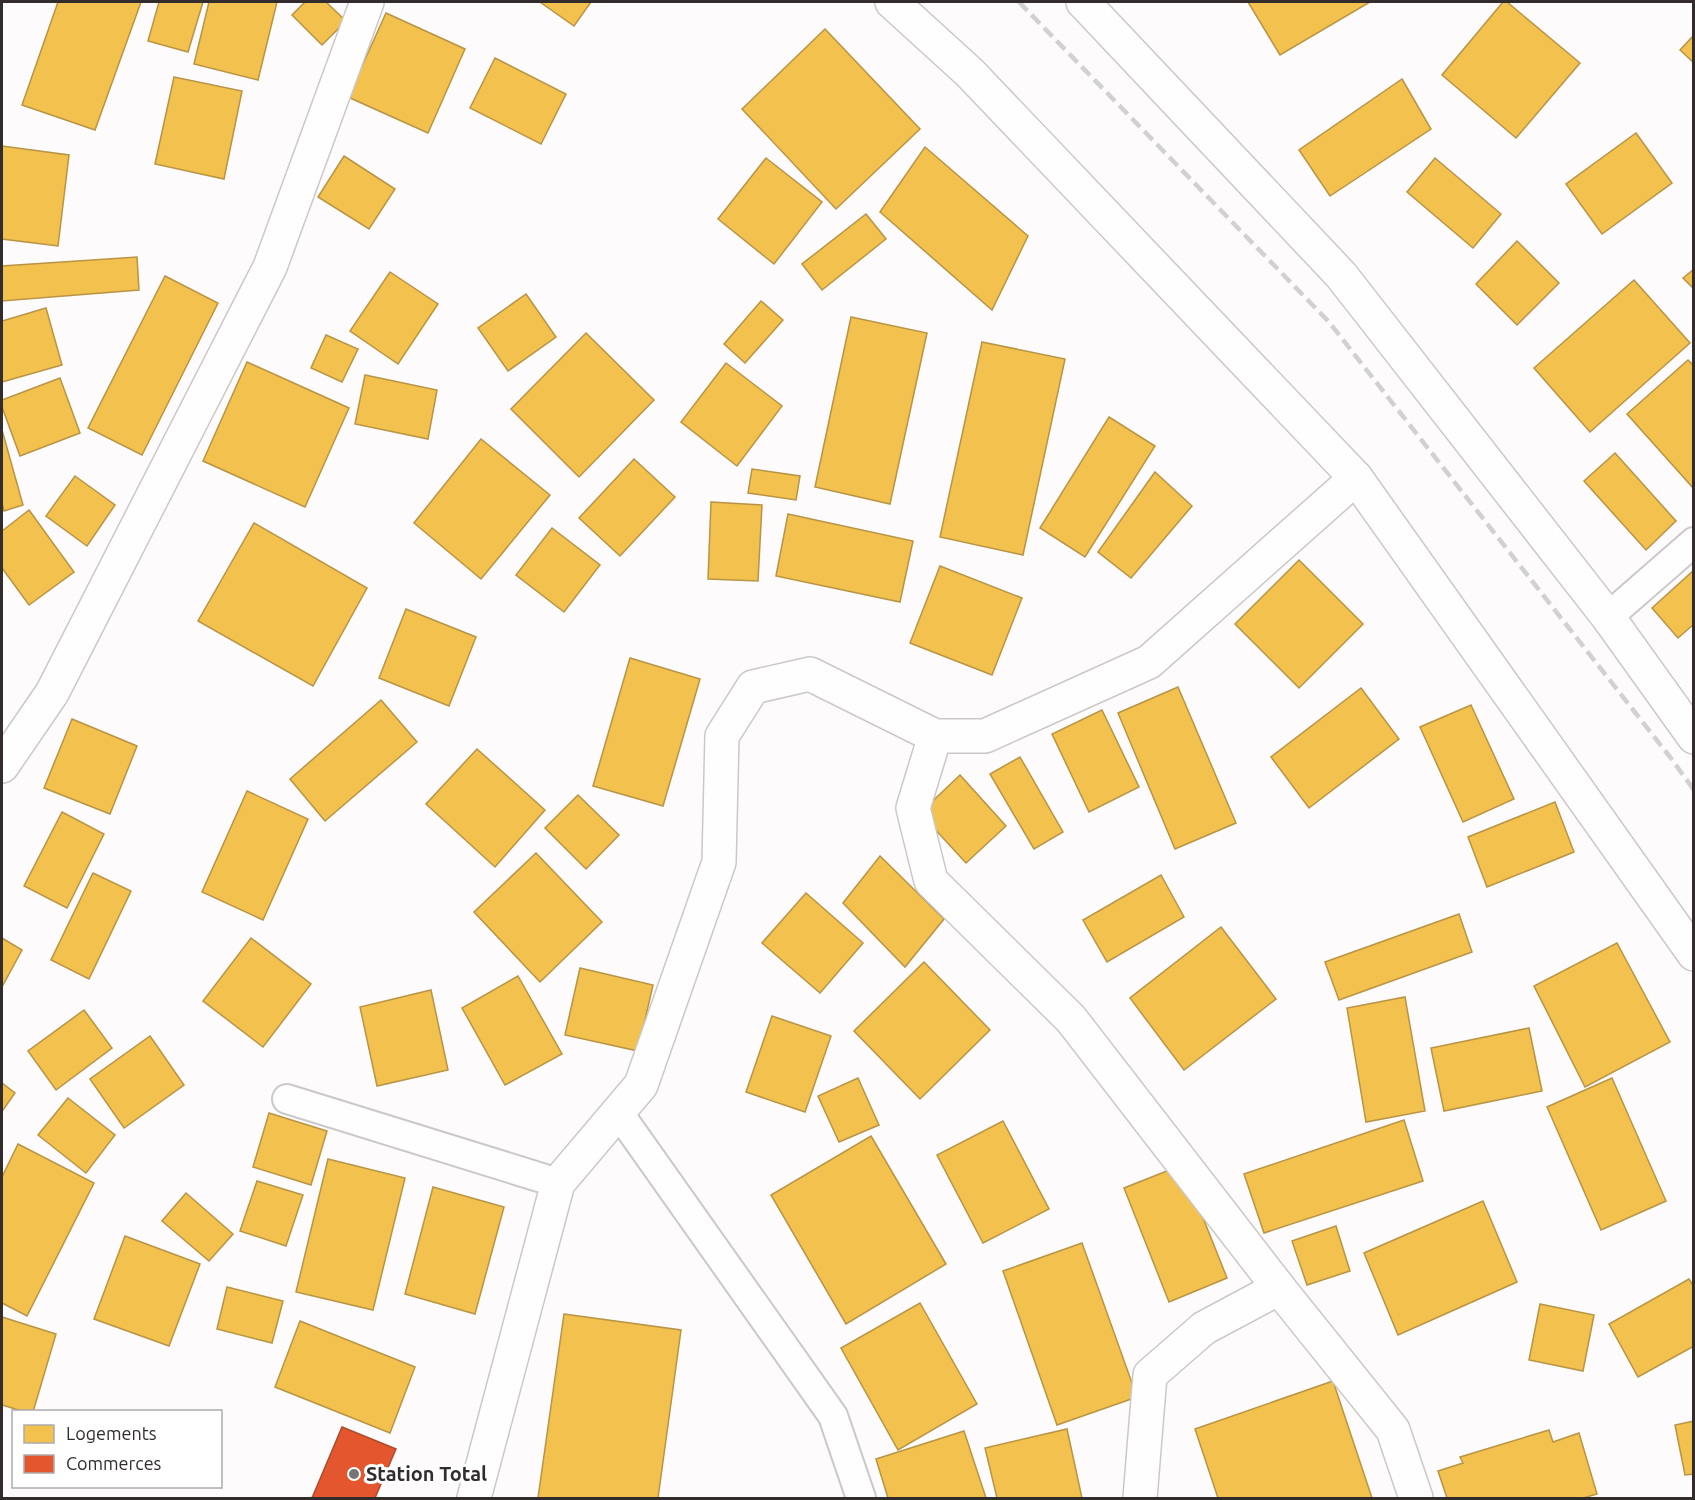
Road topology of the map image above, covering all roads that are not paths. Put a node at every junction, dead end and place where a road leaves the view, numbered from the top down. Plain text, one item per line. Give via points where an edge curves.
1 (367, 2) edge
2 (892, 2) edge
3 (1083, 2) edge
4 (1356, 478) junction
5 (1694, 542) edge
6 (1608, 617) junction
7 (935, 736) junction
8 (1694, 737) edge
9 (2, 766) edge
10 (1694, 954) edge
11 (287, 1099) dead end
12 (618, 1112) junction
13 (558, 1183) junction
14 (1279, 1288) junction
15 (474, 1498) edge
16 (861, 1498) edge
17 (1140, 1498) edge
18 (1416, 1498) edge

1 - 9 street via 270,267 52,693
2 - 4 street via 970,73
3 - 6 street via 1341,275
4 - 7 street via 1149,662 985,736
4 - 10 street
5 - 6 lane
6 - 8 street
7 - 12 street via 810,674 753,687 722,736 719,862 641,1085
7 - 14 street via 913,808 931,881 1071,1019
11 - 13 lane
12 - 13 street
12 - 16 lane via 833,1416
13 - 15 street
14 - 17 street via 1204,1328 1150,1375
14 - 18 street via 1393,1430

